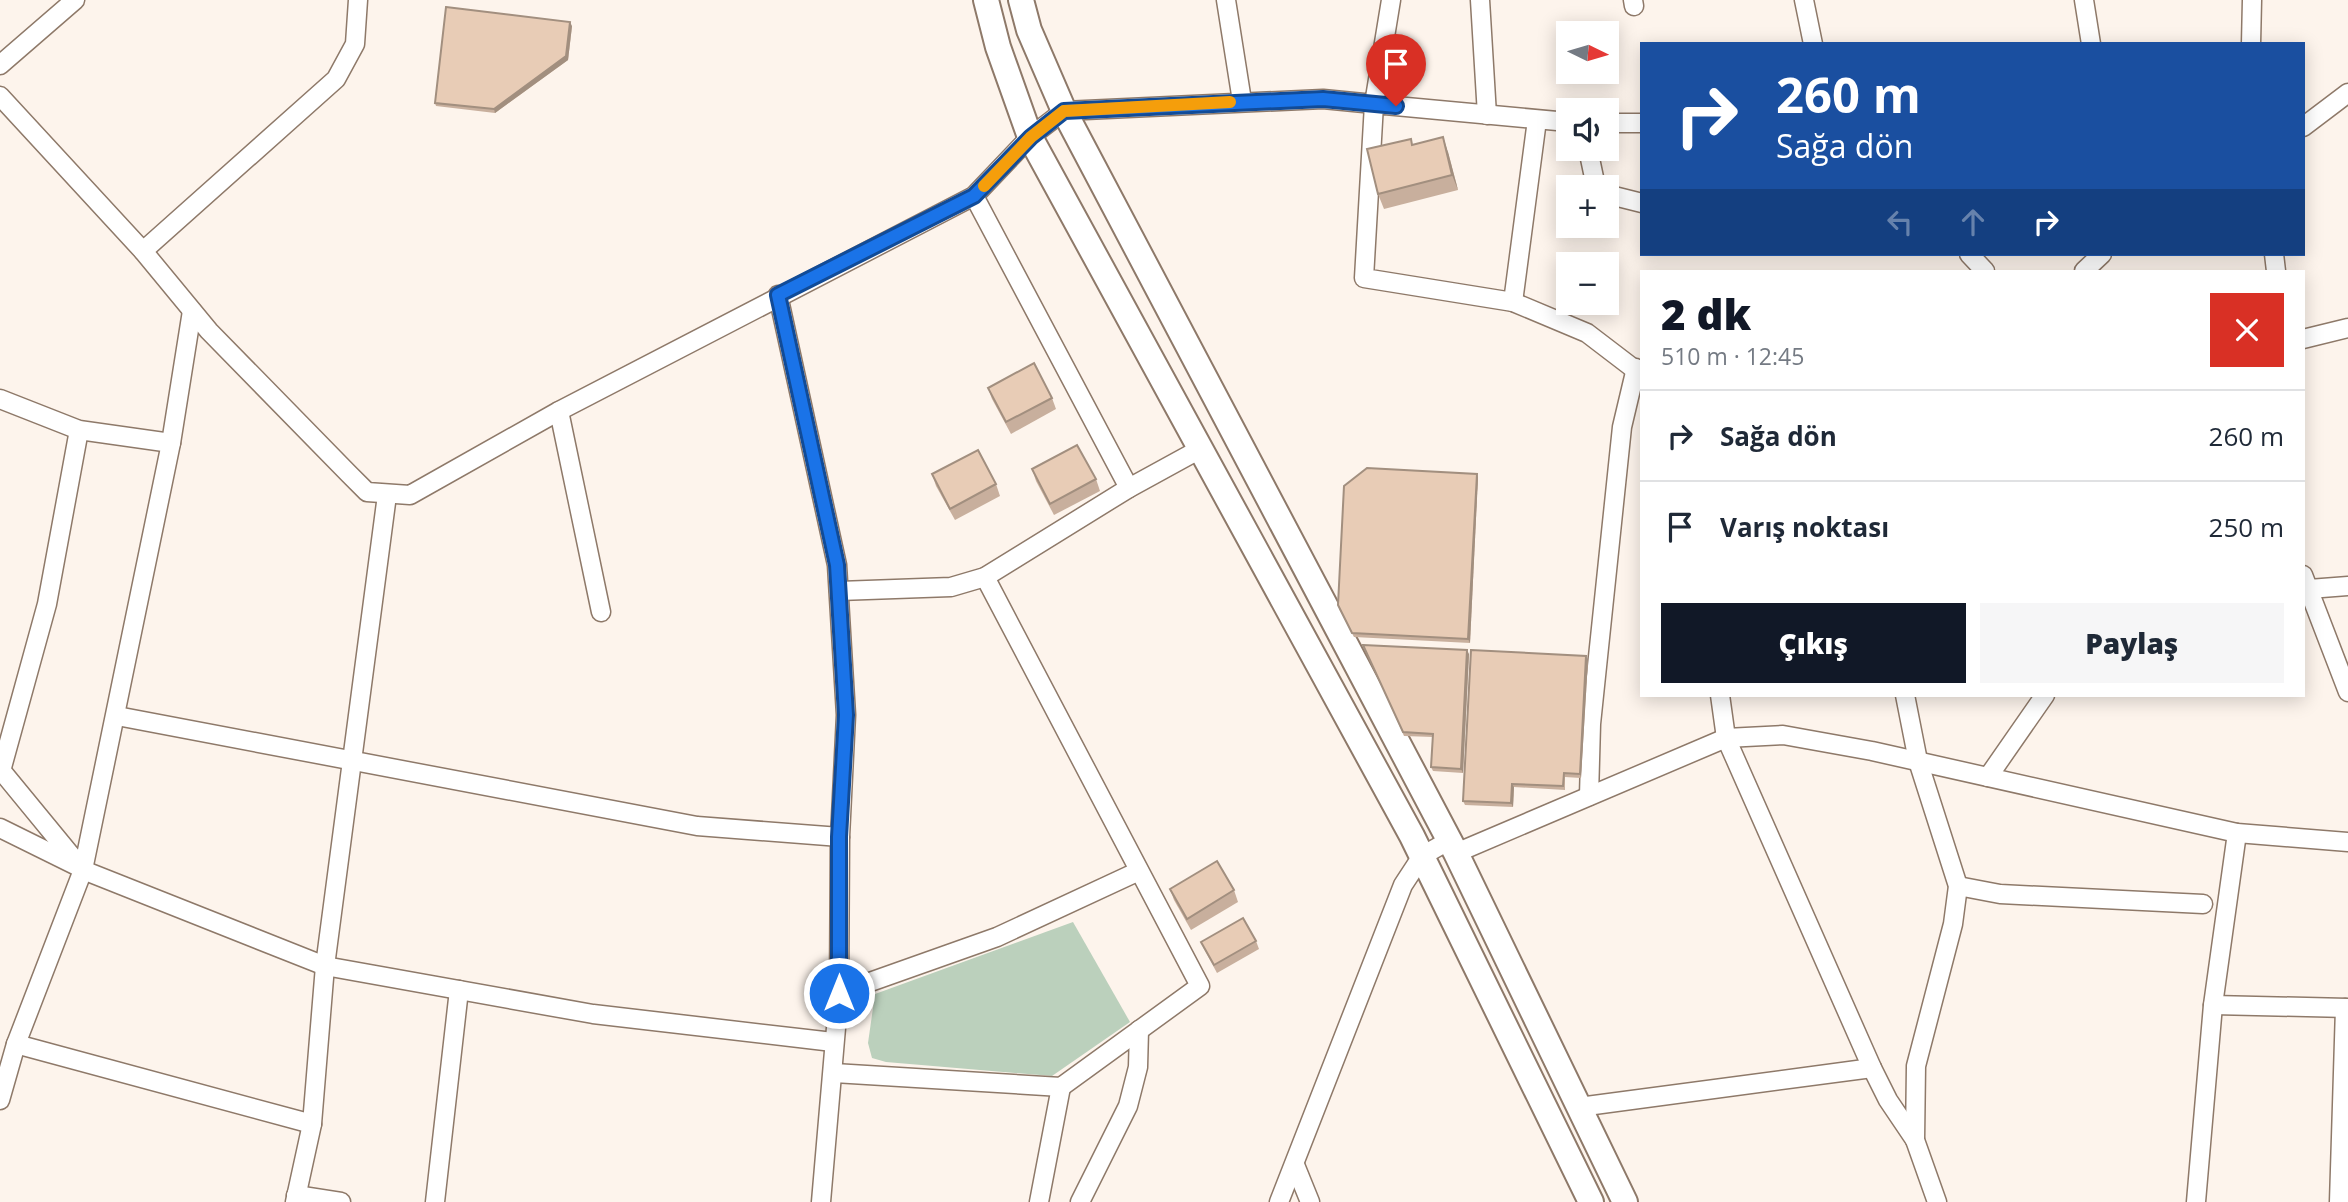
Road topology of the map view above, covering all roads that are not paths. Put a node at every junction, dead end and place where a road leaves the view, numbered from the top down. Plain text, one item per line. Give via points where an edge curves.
1 (75, 0) edge
2 (986, 0) edge
3 (1021, 0) edge
4 (1226, 0) edge
5 (1391, 0) edge
6 (1480, 0) edge
7 (1804, 0) edge
8 (2084, 0) edge
9 (2252, 0) edge
10 (352, 1) edge
11 (1813, 42) edge
12 (2091, 42) edge
13 (2251, 42) edge
14 (0, 65) edge
15 (2348, 93) edge
16 (0, 96) edge
17 (1242, 102) junction
18 (1374, 104) junction
19 (1064, 111) junction
20 (1487, 115) junction
21 (1537, 120) junction
22 (1556, 121) edge
23 (1640, 122) edge
24 (1619, 123) edge
25 (2305, 125) edge
26 (1031, 137) junction
27 (974, 196) junction
28 (1619, 197) edge
29 (1640, 202) edge
30 (143, 251) junction
31 (1971, 256) edge
32 (2100, 256) edge
33 (1984, 270) edge
34 (2085, 270) edge
35 (778, 295) junction
36 (1513, 302) junction
37 (192, 311) junction
38 (2348, 328) edge
39 (2305, 339) edge
40 (1639, 371) edge
41 (0, 399) edge
42 (559, 411) junction
43 (79, 430) junction
44 (171, 443) junction
45 (1202, 448) junction
46 (1129, 488) junction
47 (387, 495) junction
48 (985, 577) junction
49 (2306, 582) edge
50 (2348, 586) edge
51 (839, 591) junction
52 (601, 612) dead end
53 (2348, 692) edge
54 (1720, 697) edge
55 (1905, 697) edge
56 (2044, 697) edge
57 (117, 716) junction
58 (1726, 737) junction
59 (351, 761) junction
60 (1918, 761) junction
61 (1, 770) edge
62 (1988, 777) junction
63 (1590, 796) junction
64 (0, 828) edge
65 (2237, 833) junction
66 (839, 837) junction
67 (2348, 842) edge
68 (1453, 847) junction
69 (1422, 856) junction
70 (83, 870) junction
71 (1139, 871) junction
72 (1958, 886) junction
73 (2203, 904) dead end
74 (325, 966) junction
75 (459, 990) junction
76 (839, 993) junction
77 (2213, 1005) junction
78 (2347, 1008) edge
79 (1139, 1030) junction
80 (833, 1042) junction
81 (16, 1044) junction
82 (1872, 1068) junction
83 (834, 1073) junction
84 (1061, 1087) junction
85 (0, 1100) edge
86 (1579, 1107) junction
87 (312, 1124) junction
88 (1915, 1140) junction
89 (1294, 1165) junction
90 (296, 1199) edge
91 (341, 1202) edge
92 (435, 1202) edge
93 (821, 1202) edge
94 (1038, 1202) edge
95 (1080, 1202) edge
96 (1279, 1202) edge
97 (1310, 1202) edge
98 (1591, 1202) edge
99 (1625, 1202) edge
100 (1937, 1202) edge
101 (2196, 1202) edge
102 (2339, 1202) edge

1 - 14 street
2 - 26 main road
3 - 19 main road
4 - 17 street
5 - 18 street
6 - 20 street
7 - 11 street
8 - 12 street
9 - 13 street
10 - 30 street via 355,44 335,79
15 - 25 street
16 - 30 street
17 - 18 street via 1323,99
17 - 19 street
18 - 20 street
18 - 36 street via 1364,278
19 - 26 street
19 - 68 main road
20 - 21 street
21 - 22 street
21 - 36 street
23 - 24 street
26 - 27 street
26 - 45 main road
27 - 35 street
27 - 46 street
28 - 29 street
30 - 37 street
31 - 33 street
32 - 34 street
35 - 42 street
35 - 51 street
36 - 40 street via 1587,333
37 - 44 street
37 - 47 street via 367,492
38 - 39 street
40 - 63 street via 1622,427 1591,724
41 - 43 street
42 - 47 street via 410,495
42 - 52 street
43 - 44 street
43 - 61 street via 47,604
44 - 57 street
45 - 46 street
45 - 69 main road
46 - 48 street
47 - 59 street
48 - 51 street via 951,587
48 - 71 street
49 - 50 street
49 - 53 street
51 - 66 street via 846,715
54 - 58 street
55 - 60 street
56 - 62 street
57 - 59 street
57 - 70 street
58 - 60 street via 1783,735
58 - 63 street
58 - 82 street
59 - 66 street via 697,826
59 - 74 street
60 - 62 street
60 - 72 street
61 - 70 street
62 - 65 street
63 - 68 street
64 - 70 street
65 - 67 street
65 - 77 street
66 - 76 street
68 - 69 street
68 - 86 main road
69 - 89 street via 1403,885
69 - 98 main road
70 - 74 street
70 - 81 street
71 - 76 street via 997,937
71 - 79 street via 1200,986
72 - 73 street via 2000,894
72 - 88 street via 1953,924 1916,1066
74 - 75 street
74 - 87 street
75 - 80 street via 593,1014
75 - 92 street
76 - 80 street
77 - 78 street
77 - 101 street
78 - 102 street
79 - 84 street
79 - 95 street via 1138,1067 1128,1106
80 - 83 street
81 - 85 street
81 - 87 street
82 - 86 street
82 - 88 street
83 - 84 street
83 - 93 street
84 - 94 street
86 - 99 main road
87 - 90 street
88 - 100 street
89 - 96 street
89 - 97 street
90 - 91 street

